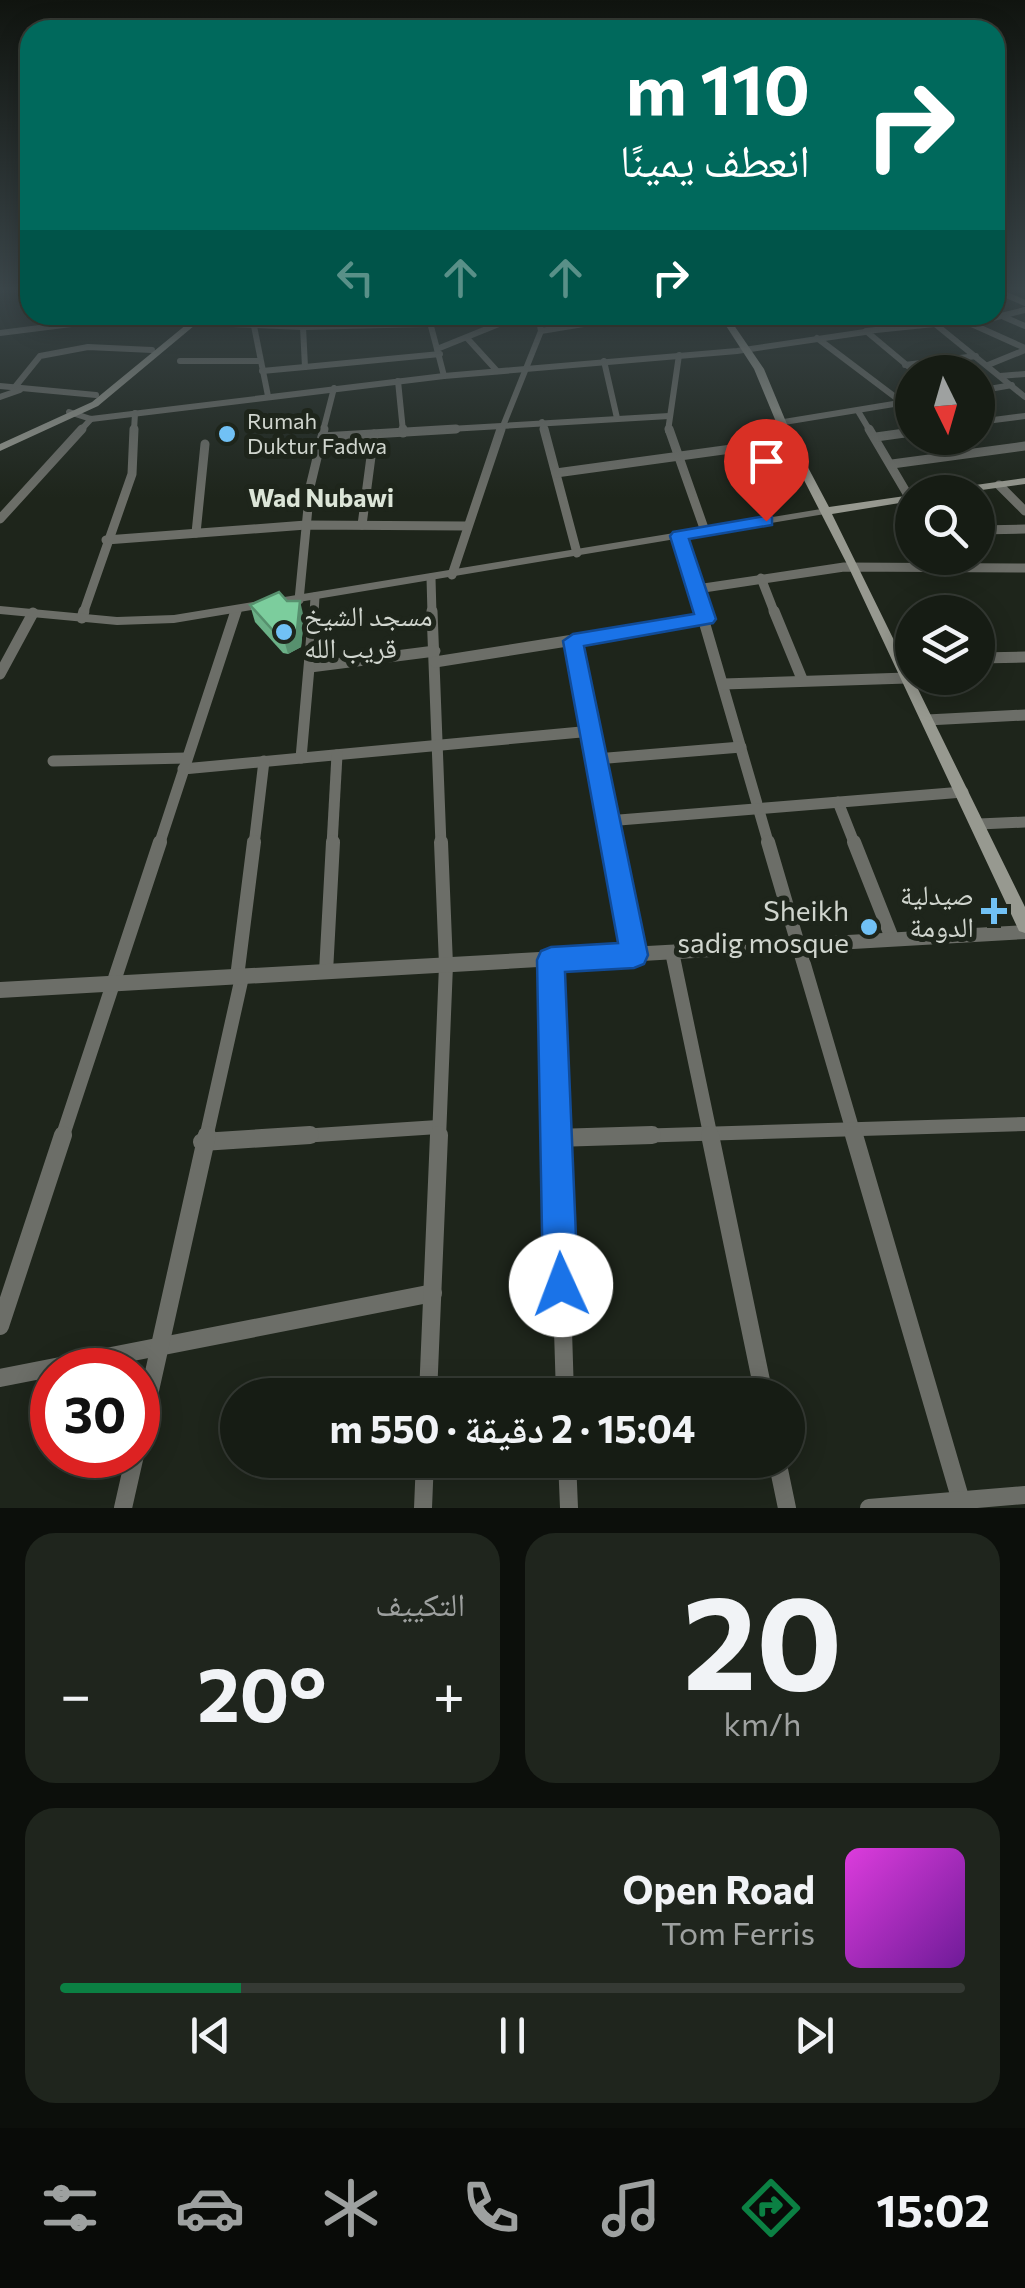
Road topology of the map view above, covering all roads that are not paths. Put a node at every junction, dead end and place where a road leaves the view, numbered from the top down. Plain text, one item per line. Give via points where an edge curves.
1 (39, 357) edge
2 (143, 357) edge
3 (149, 357) edge
4 (259, 357) edge
5 (305, 357) edge
6 (390, 357) edge
7 (439, 357) edge
8 (485, 357) edge
9 (529, 357) edge
10 (649, 357) edge
11 (678, 357) edge
12 (752, 357) edge
13 (845, 357) edge
14 (260, 361) junction
15 (604, 361) junction
16 (180, 362) dead end
17 (305, 367) junction
18 (523, 369) junction
19 (262, 371) junction
20 (498, 371) junction
21 (995, 371) edge
22 (1025, 374) edge
23 (444, 376) junction
24 (1000, 376) junction
25 (398, 381) junction
26 (1012, 385) junction
27 (0, 386) edge
28 (20, 388) junction
29 (334, 388) junction
30 (995, 388) edge
31 (895, 393) edge
32 (96, 395) junction
33 (268, 396) junction
34 (1025, 396) edge
35 (0, 397) edge
36 (895, 404) edge
37 (858, 411) junction
38 (135, 413) junction
39 (72, 414) junction
40 (669, 416) junction
41 (1025, 416) edge
42 (617, 418) junction
43 (91, 419) junction
44 (995, 420) edge
45 (542, 422) junction
46 (784, 422) junction
47 (503, 424) junction
48 (403, 433) junction
49 (374, 434) junction
50 (895, 434) edge
51 (322, 436) junction
52 (876, 437) junction
53 (789, 441) junction
54 (0, 444) edge
55 (205, 444) dead end
56 (1025, 446) edge
57 (678, 455) junction
58 (892, 464) junction
59 (556, 474) junction
60 (898, 475) edge
61 (1025, 481) edge
62 (1000, 484) junction
63 (995, 485) edge
64 (895, 501) edge
65 (827, 511) junction
66 (1025, 511) edge
67 (0, 519) edge
68 (306, 525) junction
69 (362, 525) junction
70 (467, 526) junction
71 (1025, 529) edge
72 (995, 530) edge
73 (705, 531) junction
74 (196, 533) junction
75 (679, 536) junction
76 (106, 540) junction
77 (576, 553) junction
78 (895, 564) edge
79 (854, 566) junction
80 (995, 566) edge
81 (1025, 568) edge
82 (452, 574) junction
83 (431, 578) junction
84 (761, 578) junction
85 (697, 589) junction
86 (315, 598) junction
87 (300, 600) junction
88 (0, 610) edge
89 (236, 610) junction
90 (33, 613) junction
91 (82, 618) junction
92 (706, 619) junction
93 (895, 640) edge
94 (573, 641) junction
95 (435, 657) junction
96 (995, 658) edge
97 (1025, 658) edge
98 (310, 667) junction
99 (0, 674) edge
100 (895, 678) edge
101 (802, 680) junction
102 (724, 684) junction
103 (915, 695) edge
104 (1024, 718) edge
105 (927, 720) junction
106 (592, 731) junction
107 (741, 747) junction
108 (436, 748) junction
109 (337, 755) junction
110 (302, 758) junction
111 (596, 758) junction
112 (264, 761) junction
113 (53, 762) dead end
114 (185, 764) junction
115 (963, 792) junction
116 (838, 802) junction
117 (758, 808) junction
118 (608, 820) junction
119 (1025, 822) edge
120 (978, 824) junction
121 (1025, 928) edge
122 (892, 938) junction
123 (795, 944) junction
124 (672, 952) junction
125 (634, 955) junction
126 (551, 960) junction
127 (446, 965) junction
128 (326, 972) junction
129 (239, 977) junction
130 (110, 985) junction
131 (0, 990) edge
132 (1025, 1124) edge
133 (438, 1127) junction
134 (853, 1128) junction
135 (710, 1134) junction
136 (555, 1138) junction
137 (202, 1142) junction
138 (433, 1293) junction
139 (0, 1326) edge
140 (160, 1347) junction
141 (0, 1378) edge
142 (429, 1378) edge
143 (564, 1378) edge
144 (760, 1378) edge
145 (130, 1478) edge
146 (424, 1478) edge
147 (568, 1478) edge
148 (781, 1478) edge
149 (1025, 1495) edge
150 (961, 1502) junction
151 (123, 1508) edge
152 (423, 1508) edge
153 (569, 1508) edge
154 (787, 1508) edge
155 (860, 1508) edge
156 (869, 1508) edge

1 - 28 street
2 - 32 main road
3 - 39 main road
4 - 14 street
5 - 17 street
6 - 17 street
7 - 23 street
8 - 20 street
9 - 18 street
10 - 15 street
11 - 40 street
12 - 46 main road
13 - 31 street
14 - 16 street
14 - 19 street
15 - 18 street
15 - 42 street
17 - 19 street
18 - 20 street
18 - 47 street
19 - 33 street
20 - 23 street
21 - 24 street
22 - 24 street
23 - 25 street
24 - 26 street
25 - 29 street
25 - 48 street
26 - 30 street
26 - 34 street
27 - 28 street
28 - 32 street
28 - 35 street
29 - 33 street
29 - 51 street
32 - 39 main road
33 - 38 street
36 - 37 street
37 - 46 street
37 - 52 street
38 - 43 street
38 - 76 street via 132,474
39 - 43 street
39 - 54 main road
40 - 42 street
40 - 57 street via 668,434
41 - 44 street
42 - 45 street
43 - 67 street
45 - 47 street
45 - 59 street
46 - 53 main road
47 - 48 street
47 - 70 street
48 - 49 street
49 - 51 street
49 - 69 street
50 - 52 street
51 - 68 street
52 - 58 street
53 - 57 street
53 - 65 main road
55 - 74 street
56 - 58 street
57 - 59 street
57 - 73 street
58 - 60 street
59 - 77 street
61 - 62 main road
62 - 63 main road
62 - 66 street
64 - 65 main road
65 - 73 street
65 - 79 main road
68 - 69 street
68 - 74 street
68 - 87 street
69 - 70 street
70 - 82 street
71 - 72 street
73 - 75 street
74 - 76 street
75 - 77 street
75 - 85 street
76 - 91 street
77 - 82 street
78 - 79 street
79 - 84 street
79 - 93 main road
80 - 81 street
82 - 83 street
83 - 86 street
83 - 95 street
84 - 85 street
84 - 101 street
85 - 92 street
86 - 87 street
86 - 98 street
87 - 89 street
88 - 90 street
89 - 91 street via 144,621
89 - 114 street
90 - 91 street
90 - 99 street
92 - 94 street
92 - 102 street
94 - 95 street
94 - 106 street
95 - 98 street
95 - 108 street
96 - 97 street
98 - 110 street
100 - 101 street
101 - 102 street
102 - 107 street
103 - 105 main road
104 - 105 street
105 - 115 main road
106 - 108 street
106 - 111 street
107 - 111 street
107 - 117 street
108 - 109 street
108 - 127 street
109 - 110 street
109 - 128 street
110 - 112 street
111 - 118 street
112 - 114 street
112 - 129 street
113 - 114 street
114 - 130 street
115 - 116 street
115 - 120 main road
116 - 117 street
116 - 122 street
117 - 118 street
117 - 123 street
118 - 125 street
119 - 120 street
120 - 121 main road
121 - 122 street
122 - 123 street
123 - 124 street
123 - 134 street
124 - 125 street
124 - 135 street
125 - 126 street
126 - 127 street
126 - 136 street
127 - 128 street
127 - 133 street
128 - 129 street
129 - 130 street
129 - 137 street
130 - 131 street
130 - 139 street
132 - 134 street
133 - 137 street
133 - 138 street
134 - 135 street
134 - 150 street
135 - 136 street
135 - 144 street
136 - 143 street
137 - 140 street
138 - 140 street
138 - 142 street
140 - 141 street
145 - 151 street
146 - 152 street
147 - 153 street
148 - 154 street
149 - 150 street
150 - 156 street
155 - 156 street

